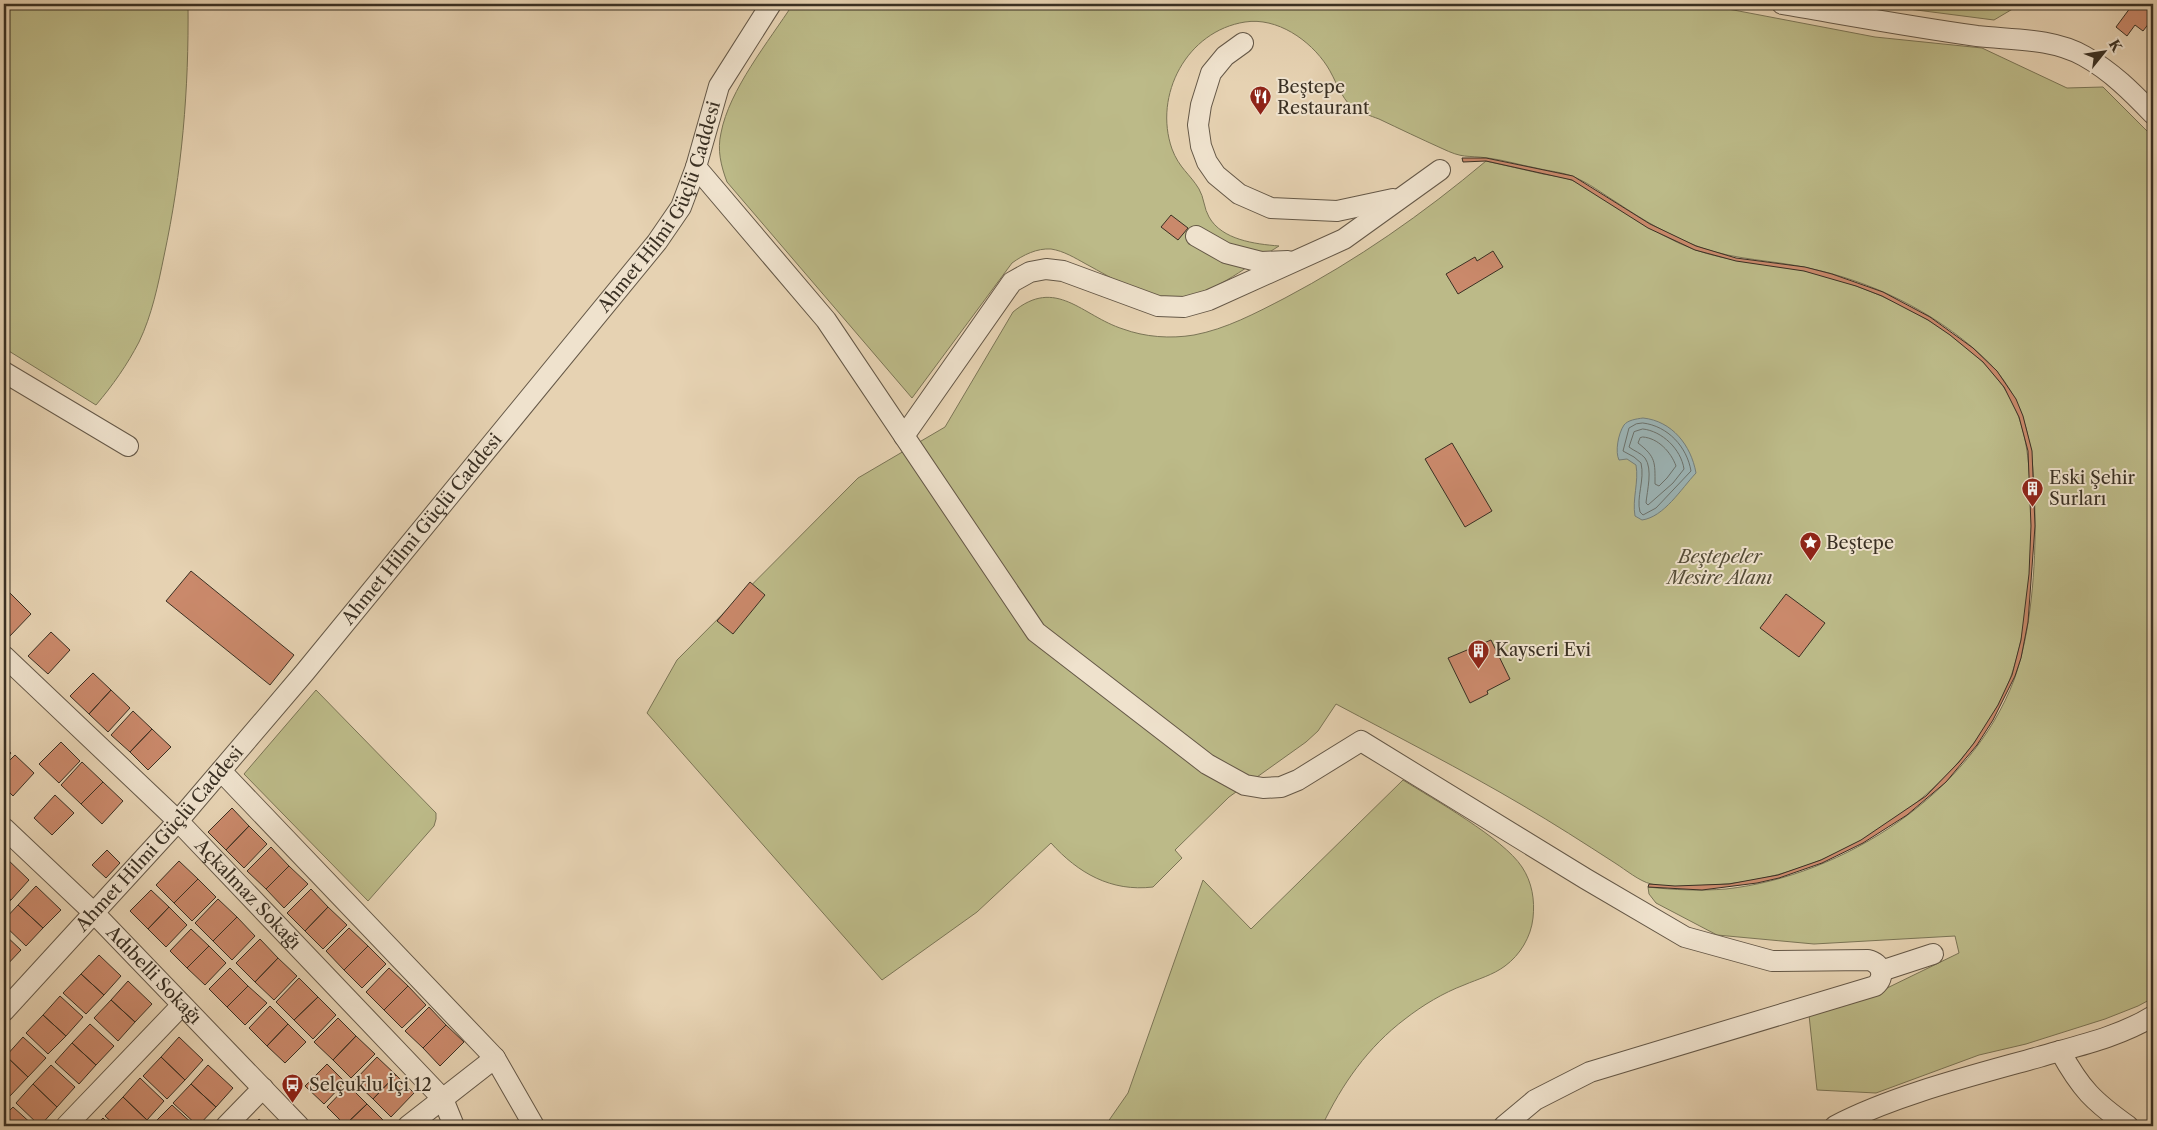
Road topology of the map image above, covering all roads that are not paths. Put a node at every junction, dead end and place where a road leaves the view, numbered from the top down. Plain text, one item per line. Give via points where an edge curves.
1 (771, 4) edge
2 (1782, 4) edge
3 (1243, 43) dead end
4 (2153, 114) edge
5 (696, 167) junction
6 (1440, 170) dead end
7 (1401, 198) junction
8 (1196, 236) dead end
9 (1296, 261) junction
10 (4, 372) edge
11 (904, 436) junction
12 (128, 446) dead end
13 (4, 657) edge
14 (221, 771) junction
15 (178, 821) junction
16 (4, 829) edge
17 (94, 914) junction
18 (1933, 954) dead end
19 (1881, 970) junction
20 (182, 1005) junction
21 (4, 1011) edge
22 (2153, 1016) edge
23 (2060, 1051) junction
24 (496, 1058) junction
25 (262, 1088) junction
26 (443, 1099) junction
27 (66, 1126) edge
28 (226, 1126) edge
29 (300, 1126) edge
30 (408, 1126) edge
31 (454, 1126) edge
32 (534, 1126) edge
33 (1504, 1126) edge
34 (1835, 1126) edge
35 (2128, 1126) edge

1 - 5 street, Ahmet Hilmi Güçlü Caddesi via 719,86
2 - 4 street via 1977,36 2060,46 2083,56 2126,85
3 - 7 street via 1225,56 1211,73 1201,105 1198,125 1201,146 1216,176 1239,194 1271,208 1337,211
5 - 11 street via 826,320
5 - 14 street, Ahmet Hilmi Güçlü Caddesi via 681,207 657,242
6 - 7 street
7 - 9 street via 1344,239
8 - 9 street via 1226,253 1261,262
9 - 11 street via 1209,300 1184,307 1158,306 1063,271 1046,269 1030,272 1012,282
10 - 12 street
11 - 19 street via 1036,632 1207,764 1245,785 1281,787 1361,741 1684,937 1772,961 1868,960
13 - 15 street, Açkalmaz Sokağı
14 - 15 street, Ahmet Hilmi Güçlü Caddesi
14 - 24 street
15 - 17 street, Ahmet Hilmi Güçlü Caddesi
15 - 26 street, Açkalmaz Sokağı
16 - 17 street, Adıbelli Sokağı
17 - 20 street, Adıbelli Sokağı
17 - 21 street, Ahmet Hilmi Güçlü Caddesi
18 - 19 street
19 - 33 street via 1881,980 1875,986 1590,1072 1535,1100
20 - 25 street, Adıbelli Sokağı
20 - 27 street
22 - 23 street via 2101,1040
23 - 34 street via 1912,1095
23 - 35 street via 2076,1081 2100,1106
24 - 26 street
24 - 32 street
25 - 28 street
25 - 29 street, Adıbelli Sokağı
26 - 30 street
26 - 31 street, Açkalmaz Sokağı

